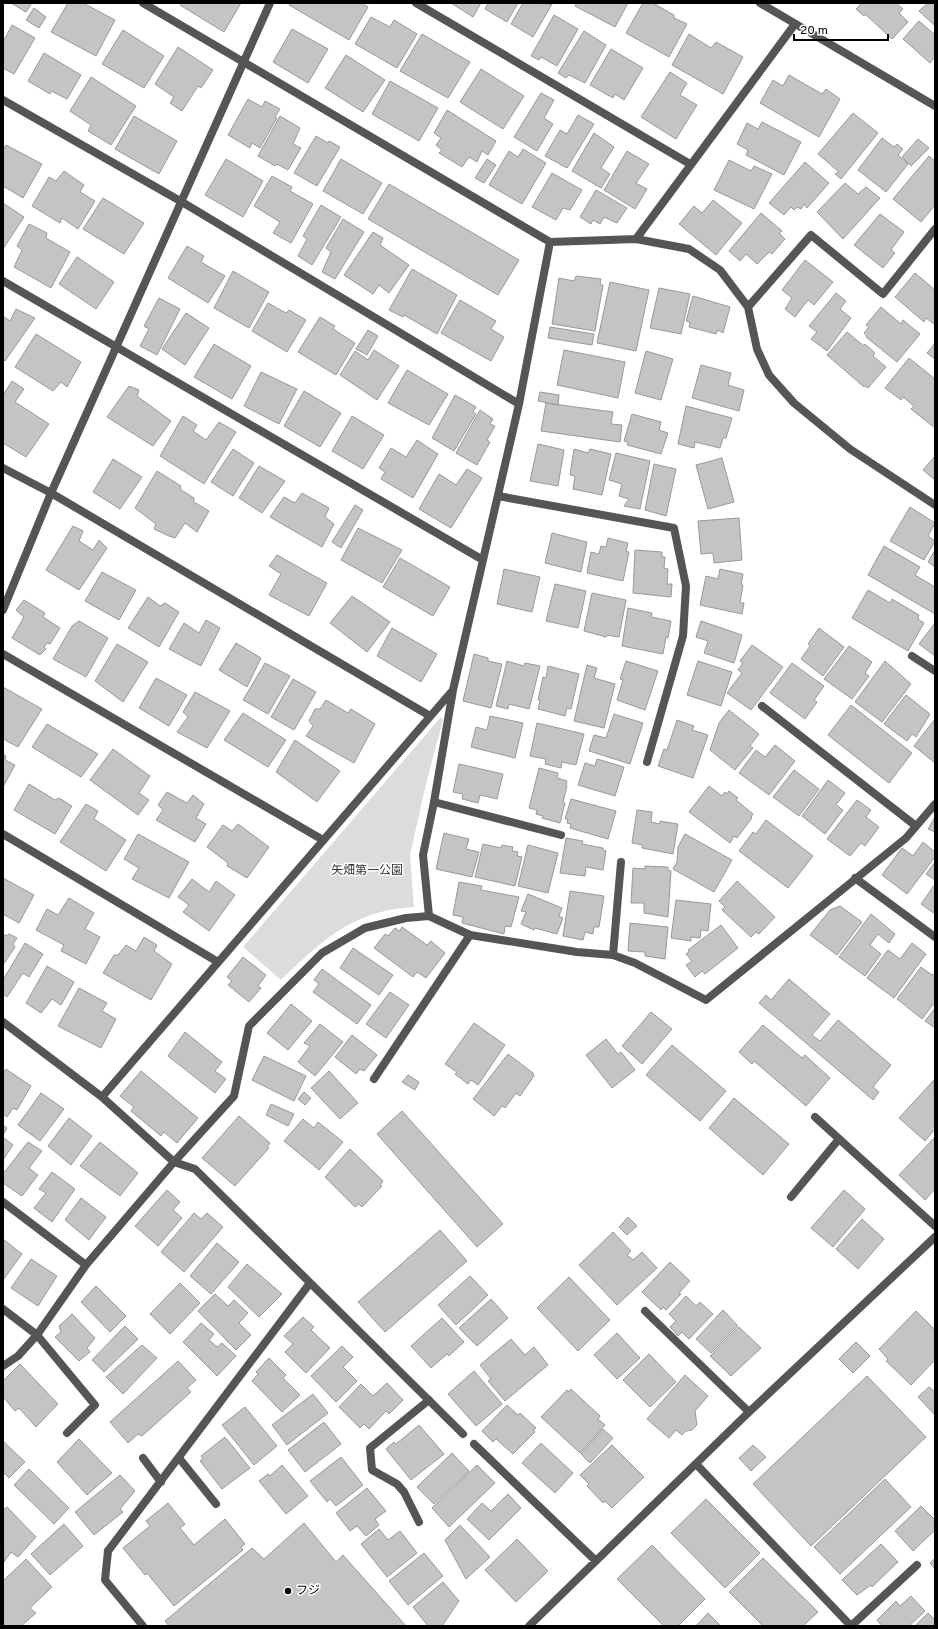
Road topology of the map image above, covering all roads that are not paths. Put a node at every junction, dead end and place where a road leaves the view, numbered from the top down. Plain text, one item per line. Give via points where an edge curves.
1 (143, 3) edge
2 (270, 3) edge
3 (416, 3) edge
4 (760, 3) edge
5 (795, 24) junction
6 (244, 61) junction
7 (3, 100) edge
8 (935, 106) edge
9 (690, 164) junction
10 (182, 202) junction
11 (935, 229) edge
12 (636, 239) junction
13 (550, 242) junction
14 (3, 281) edge
15 (748, 307) junction
16 (117, 346) junction
17 (519, 404) junction
18 (3, 468) edge
19 (50, 493) junction
20 (498, 496) junction
21 (935, 505) edge
22 (483, 560) junction
23 (3, 610) edge
24 (3, 654) edge
25 (912, 656) dead end
26 (935, 671) edge
27 (453, 690) junction
28 (762, 706) dead end
29 (430, 716) junction
30 (647, 762) dead end
31 (434, 802) junction
32 (935, 804) edge
33 (916, 826) junction
34 (3, 834) edge
35 (561, 835) dead end
36 (323, 840) junction
37 (621, 862) dead end
38 (855, 878) junction
39 (429, 916) junction
40 (470, 935) junction
41 (935, 937) edge
42 (613, 955) junction
43 (218, 962) junction
44 (3, 1022) edge
45 (374, 1078) dead end
46 (102, 1097) junction
47 (815, 1117) dead end
48 (839, 1139) junction
49 (174, 1162) junction
50 (791, 1197) dead end
51 (3, 1202) edge
52 (935, 1226) edge
53 (935, 1237) edge
54 (86, 1265) junction
55 (310, 1283) junction
56 (3, 1309) edge
57 (645, 1311) dead end
58 (37, 1335) junction
59 (3, 1366) edge
60 (429, 1400) junction
61 (749, 1412) junction
62 (67, 1433) dead end
63 (463, 1434) dead end
64 (474, 1444) dead end
65 (143, 1458) dead end
66 (179, 1458) junction
67 (696, 1464) junction
68 (161, 1482) junction
69 (216, 1504) dead end
70 (419, 1522) dead end
71 (596, 1561) junction
72 (917, 1565) dead end
73 (143, 1626) edge
74 (529, 1626) edge
75 (851, 1626) edge

1 - 6 street
2 - 6 street
3 - 9 street
4 - 5 street
5 - 8 street
5 - 9 street
6 - 10 street
6 - 13 street
7 - 10 street
9 - 12 street
10 - 16 street
10 - 17 street
11 - 15 street via 883,294 811,235
12 - 13 street
12 - 15 street via 689,249 720,270
13 - 17 street
14 - 16 street
15 - 21 street via 757,349 769,375 794,403 850,449
16 - 19 street
16 - 22 street
17 - 20 street
18 - 19 street
19 - 23 street
19 - 29 street
20 - 22 street
20 - 30 street via 674,528 686,586 683,636
22 - 27 street
24 - 36 street
25 - 26 street
27 - 29 street
27 - 31 street
28 - 33 street
29 - 36 street
31 - 35 street
31 - 39 street via 423,854
32 - 33 street
33 - 38 street via 906,838
34 - 43 street
36 - 43 street
37 - 42 street
38 - 41 street
38 - 42 street via 706,1000
39 - 40 street
39 - 49 street via 406,918 366,928 322,953 249,1026 234,1096
40 - 42 street via 577,952
40 - 45 street
43 - 46 street
44 - 46 street
46 - 49 street
47 - 48 street
48 - 50 street
48 - 52 street
49 - 54 street
49 - 55 street via 195,1169
51 - 54 street
53 - 61 street
54 - 58 street
55 - 60 street
55 - 66 street
56 - 58 street
57 - 61 street
58 - 59 street via 18,1356
58 - 62 street via 95,1405
60 - 63 street
60 - 70 street via 370,1448 372,1470 397,1484 404,1492
61 - 67 street
64 - 71 street
65 - 68 street
66 - 68 street
66 - 69 street
67 - 71 street
67 - 75 street
68 - 73 street via 108,1551 105,1580
71 - 74 street
72 - 75 street

